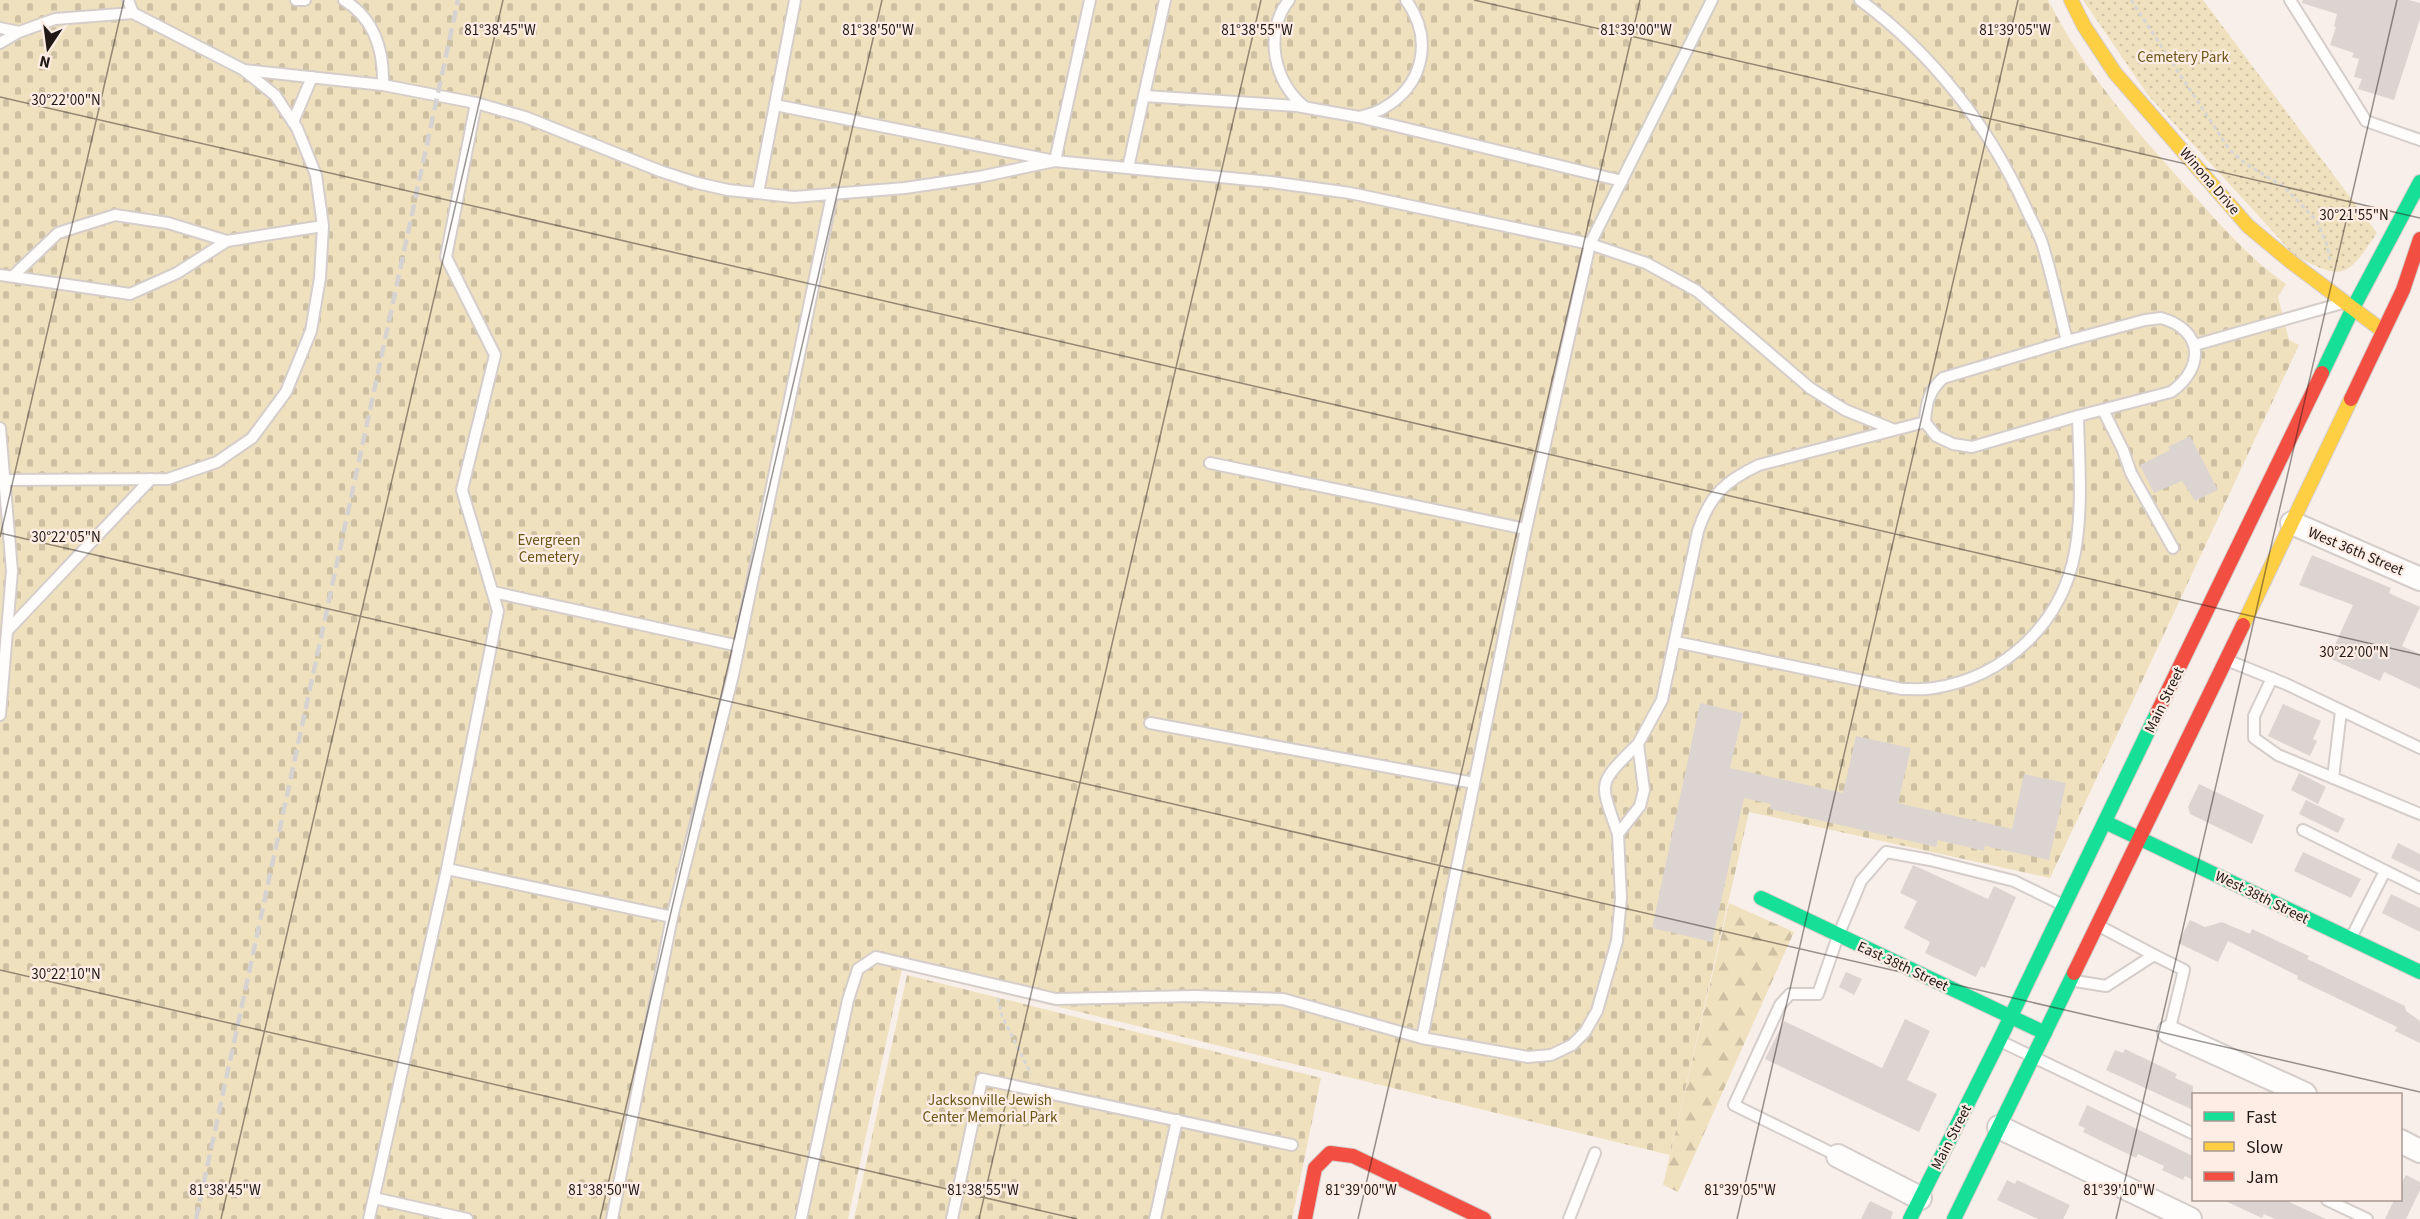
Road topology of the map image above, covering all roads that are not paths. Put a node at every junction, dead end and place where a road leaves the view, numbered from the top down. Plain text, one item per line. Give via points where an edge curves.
1 (128, 0) edge
2 (296, 0) edge
3 (304, 0) edge
4 (344, 0) edge
5 (795, 0) edge
6 (1090, 0) edge
7 (1165, 0) edge
8 (1289, 0) edge
9 (1406, 0) edge
10 (1712, 0) edge
11 (1860, 0) edge
12 (2071, 0) edge
13 (2290, 0) edge
14 (133, 13) junction
15 (0, 28) edge
16 (19, 32) junction
17 (0, 43) edge
18 (244, 70) junction
19 (312, 77) junction
20 (382, 85) junction
21 (1144, 96) junction
22 (476, 103) junction
23 (775, 105) junction
24 (1306, 108) junction
25 (1359, 117) junction
26 (293, 122) junction
27 (2420, 140) edge
28 (1055, 161) junction
29 (1128, 168) junction
30 (1622, 181) junction
31 (2420, 182) edge
32 (758, 193) junction
33 (832, 195) junction
34 (323, 226) junction
35 (2420, 239) edge
36 (227, 241) junction
37 (1590, 244) junction
38 (0, 275) edge
39 (14, 275) junction
40 (2349, 305) junction
41 (2383, 331) junction
42 (2067, 341) junction
43 (2195, 345) junction
44 (2103, 410) junction
45 (2078, 416) junction
46 (1925, 422) junction
47 (0, 428) edge
48 (1892, 429) junction
49 (1210, 463) dead end
50 (151, 479) junction
51 (2, 480) edge
52 (2292, 523) junction
53 (1526, 529) junction
54 (5, 536) edge
55 (2173, 548) dead end
56 (2420, 579) edge
57 (493, 592) junction
58 (8, 631) junction
59 (1676, 642) junction
60 (739, 646) junction
61 (2226, 660) junction
62 (2272, 678) junction
63 (2341, 711) junction
64 (0, 714) edge
65 (1150, 723) dead end
66 (1638, 744) junction
67 (2420, 748) edge
68 (2333, 778) junction
69 (1474, 783) junction
70 (2420, 814) edge
71 (2105, 822) junction
72 (2303, 830) dead end
73 (1618, 834) junction
74 (2140, 839) junction
75 (447, 869) junction
76 (2385, 871) junction
77 (2420, 888) edge
78 (1761, 898) dead end
79 (2064, 906) junction
80 (672, 916) junction
81 (2098, 925) junction
82 (1838, 936) junction
83 (2350, 939) junction
84 (2154, 955) junction
85 (2420, 972) edge
86 (2071, 980) junction
87 (2011, 1016) junction
88 (2169, 1032) joint
89 (2045, 1033) junction
90 (1422, 1038) junction
91 (1999, 1041) junction
92 (2034, 1057) junction
93 (2301, 1093) edge
94 (1177, 1120) junction
95 (1999, 1127) junction
96 (2192, 1134) edge
97 (2402, 1142) edge
98 (1292, 1145) dead end
99 (2420, 1151) edge
100 (1595, 1153) dead end
101 (1838, 1156) joint
102 (374, 1198) junction
103 (1920, 1198) junction
104 (2329, 1201) edge
105 (1960, 1217) edge
106 (369, 1219) edge
107 (467, 1219) edge
108 (612, 1219) edge
109 (801, 1219) edge
110 (952, 1219) edge
111 (1155, 1219) edge
112 (1305, 1219) edge
113 (1484, 1219) edge
114 (1569, 1219) edge
115 (1910, 1219) edge
116 (2190, 1219) edge
117 (2367, 1219) edge

1 - 14 lane
2 - 3 lane
4 - 20 lane via 358,8 374,32 383,61
5 - 23 lane
6 - 28 lane
7 - 21 lane
8 - 24 lane via 1278,22 1276,60 1288,92
9 - 25 lane via 1423,32 1414,77 1396,100
10 - 30 lane
11 - 42 lane via 1946,80 1995,146 2041,242
12 - 40 main road, Winona Drive via 2115,73 2248,226
13 - 27 lane via 2366,121
14 - 16 lane via 55,19
14 - 18 lane
15 - 16 lane
16 - 17 lane
18 - 19 lane
18 - 26 lane via 275,95
19 - 20 lane
19 - 26 lane
20 - 22 lane
21 - 24 lane
21 - 29 lane
22 - 32 lane via 525,117 696,183
22 - 57 lane via 446,256 495,355 462,490
23 - 28 lane
23 - 32 lane
24 - 25 lane
25 - 30 lane
26 - 34 lane via 316,175
28 - 29 lane
28 - 33 lane via 916,187
29 - 37 lane via 1350,193
30 - 37 lane
31 - 40 main road, Main Street
32 - 33 lane via 794,197
33 - 60 lane
34 - 36 lane
34 - 50 lane via 311,331 286,392 252,438 217,462 168,479
35 - 41 main road via 2403,290
36 - 39 lane via 177,273 130,294
36 - 39 lane via 168,223 115,215 58,233
37 - 48 lane via 1646,263 1697,291 1810,388 1845,410
37 - 53 lane
38 - 39 lane
40 - 41 main road, Winona Drive
40 - 43 lane
40 - 71 main road, Main Street
41 - 52 main road
42 - 43 lane via 2161,318 2176,322
42 - 46 lane via 1943,378 1931,389
43 - 44 lane via 2191,373 2183,384 2171,392
44 - 45 lane
44 - 55 lane via 2131,473
45 - 46 lane via 1972,447 1936,436
45 - 59 lane via 2080,497 2076,552 2068,580 2043,626 2021,649 1994,668 1961,682 1902,689
46 - 48 lane
47 - 51 lane
48 - 59 lane via 1759,465 1734,477 1716,494 1698,531
49 - 53 lane
50 - 51 lane
50 - 58 lane
51 - 54 lane
52 - 56 street, West 36th Street
52 - 61 main road
53 - 69 lane
54 - 58 lane via 12,571
57 - 60 lane
57 - 75 lane via 498,610
58 - 64 lane
59 - 66 lane via 1662,700
60 - 80 lane
61 - 62 lane
61 - 74 main road
62 - 63 lane
62 - 68 lane via 2254,717 2254,738 2278,755
63 - 67 lane
63 - 68 lane
65 - 69 lane
66 - 73 lane via 1644,790 1640,806
66 - 73 lane via 1608,774 1603,791
68 - 70 lane
69 - 90 lane
71 - 74 main road, West 38th Street
71 - 79 main road, Main Street
72 - 76 lane
73 - 90 lane via 1621,898 1617,941 1597,1011 1572,1046 1551,1055 1528,1057
74 - 81 main road
74 - 83 main road, West 38th Street
75 - 80 lane
75 - 102 lane
76 - 77 lane
76 - 83 lane
78 - 82 main road, East 38th Street
79 - 82 lane via 2014,881 1886,852 1862,881
79 - 87 main road, Main Street
80 - 108 lane
81 - 84 lane
81 - 86 main road
82 - 87 main road, East 38th Street
82 - 101 lane via 1818,994 1790,994 1780,1005 1734,1105
83 - 85 main road, West 38th Street
84 - 86 lane via 2106,986
84 - 88 lane via 2184,970
86 - 89 main road
87 - 89 main road, East 38th Street
87 - 91 main road, Main Street
88 - 93 street
89 - 92 main road
90 - 109 lane via 1282,999 1056,999 876,957 858,969 848,1000
91 - 92 lane
91 - 103 main road, Main Street
92 - 95 main road
92 - 96 lane
94 - 98 lane
94 - 110 lane via 982,1079
94 - 111 lane
95 - 105 main road
95 - 116 street
97 - 99 street
100 - 114 lane
101 - 103 street
102 - 106 lane
102 - 107 lane
103 - 115 main road, Main Street
104 - 117 lane
112 - 113 main road via 1315,1168 1330,1153 1353,1156

